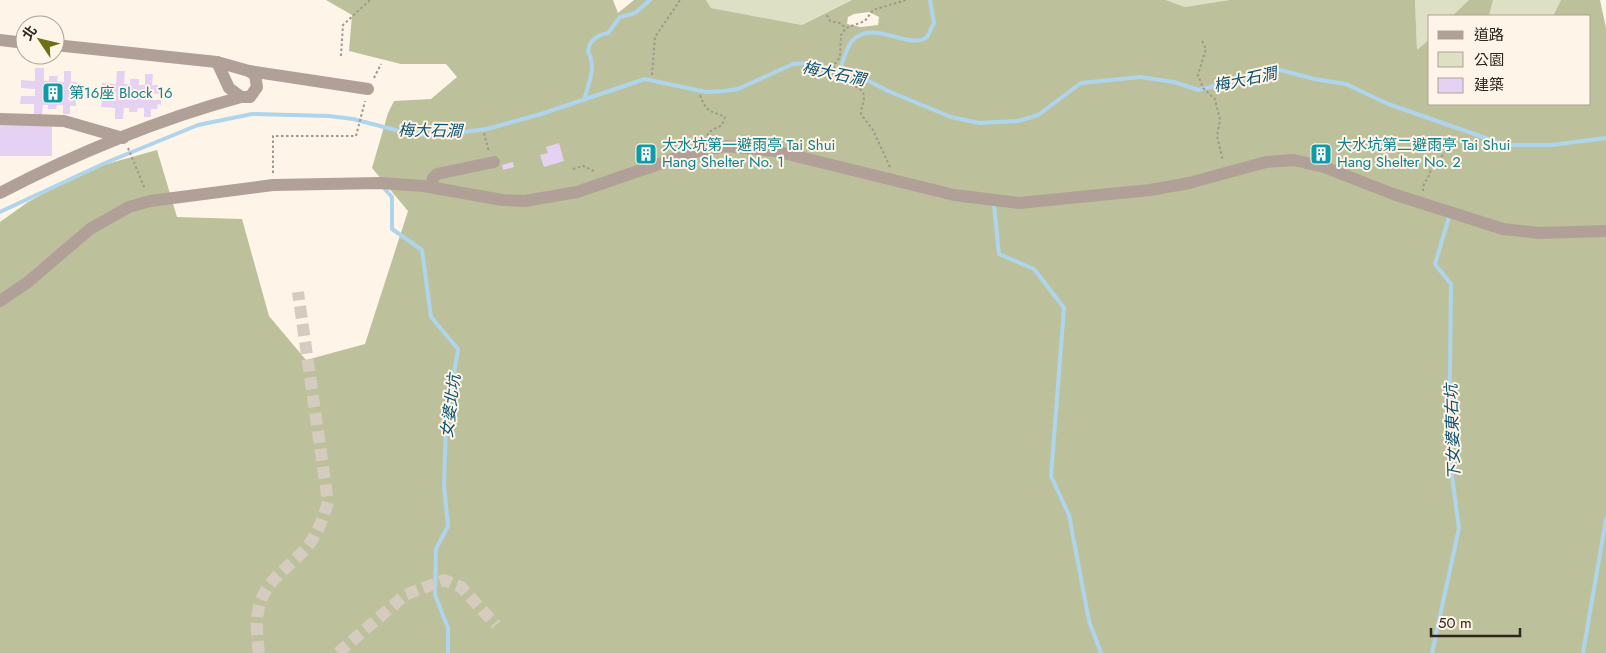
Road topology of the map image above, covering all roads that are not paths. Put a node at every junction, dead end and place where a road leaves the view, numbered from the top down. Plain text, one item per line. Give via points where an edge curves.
1 (0, 40) edge
2 (15, 41) edge
3 (65, 47) edge
4 (217, 62) junction
5 (249, 71) junction
6 (368, 89) road end
7 (241, 97) junction
8 (0, 120) edge
9 (125, 141) junction
10 (493, 162) road end
11 (430, 187) junction
12 (0, 193) edge
13 (1606, 231) edge
14 (0, 301) edge

1 - 2 street
3 - 4 street
4 - 5 street
4 - 7 street via 229,88
5 - 6 street
5 - 7 street via 255,75 257,87 250,96
7 - 9 street via 193,110
8 - 9 street via 64,121
9 - 12 street
10 - 11 street via 437,174
11 - 13 street via 502,200 557,196 707,148 726,146 761,149 971,198 1026,203 1150,190 1266,162 1294,160 1324,166 1393,194 1503,229 1545,233
11 - 14 street via 380,183 273,185 150,201 129,207 95,225 28,282

